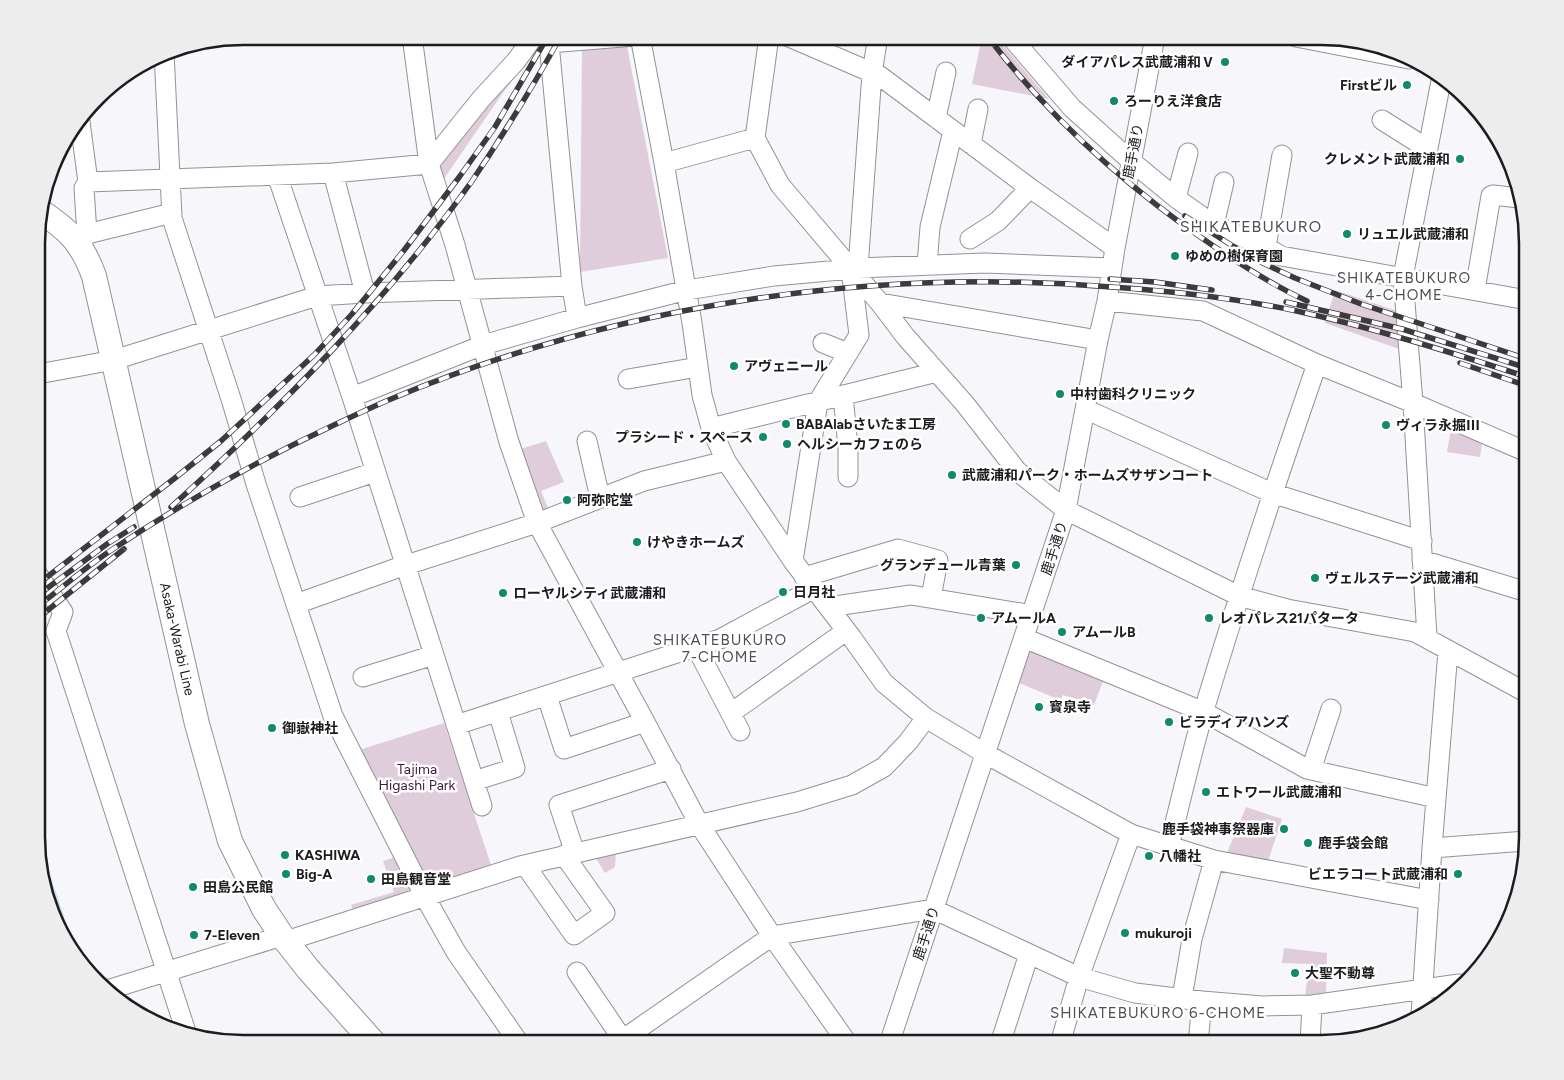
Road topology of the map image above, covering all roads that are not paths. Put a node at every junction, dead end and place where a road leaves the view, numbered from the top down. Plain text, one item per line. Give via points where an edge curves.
1 (413, 45) edge
2 (535, 45) edge
3 (543, 45) edge
4 (642, 45) edge
5 (768, 45) edge
6 (824, 45) edge
7 (877, 45) edge
8 (1019, 45) edge
9 (1153, 45) edge
10 (164, 61) edge
11 (946, 72) dead end
12 (872, 73) junction
13 (1440, 85) edge
14 (978, 109) dead end
15 (936, 118) junction
16 (1382, 120) dead end
17 (81, 129) edge
18 (953, 131) junction
19 (754, 138) junction
20 (971, 144) junction
21 (1428, 149) junction
22 (1188, 153) dead end
23 (1282, 155) dead end
24 (664, 162) junction
25 (1131, 162) junction
26 (429, 164) junction
27 (333, 173) junction
28 (277, 175) junction
29 (169, 179) junction
30 (88, 182) junction
31 (1224, 182) dead end
32 (1030, 188) junction
33 (1513, 197) edge
34 (1176, 198) junction
35 (172, 213) junction
36 (47, 216) edge
37 (1214, 225) junction
38 (84, 239) junction
39 (970, 239) dead end
40 (1266, 247) junction
41 (1115, 248) junction
42 (927, 265) junction
43 (855, 268) junction
44 (1112, 268) junction
45 (1404, 277) junction
46 (572, 286) junction
47 (468, 290) junction
48 (687, 290) junction
49 (1475, 290) junction
50 (365, 293) junction
51 (317, 296) junction
52 (1519, 298) edge
53 (1107, 300) junction
54 (880, 303) junction
55 (577, 318) junction
56 (208, 332) junction
57 (1098, 340) junction
58 (823, 343) dead end
59 (483, 345) junction
60 (848, 353) junction
61 (114, 360) junction
62 (1317, 364) junction
63 (698, 367) junction
64 (937, 372) junction
65 (45, 373) edge
66 (628, 379) dead end
67 (844, 395) junction
68 (352, 397) junction
69 (818, 402) junction
70 (1413, 403) junction
71 (1085, 409) junction
72 (710, 428) junction
73 (583, 442) dead end
74 (1519, 449) edge
75 (726, 461) junction
76 (375, 472) junction
77 (848, 477) dead end
78 (1272, 493) junction
79 (300, 497) dead end
80 (600, 498) junction
81 (1066, 510) junction
82 (537, 523) junction
83 (1422, 541) junction
84 (1422, 560) junction
85 (793, 561) junction
86 (405, 566) junction
87 (809, 583) junction
88 (45, 585) edge
89 (1519, 590) edge
90 (1239, 596) junction
91 (931, 598) junction
92 (296, 604) junction
93 (828, 608) junction
94 (1033, 615) junction
95 (846, 631) junction
96 (1024, 638) junction
97 (1427, 638) junction
98 (696, 647) junction
99 (1448, 651) junction
100 (434, 655) junction
101 (618, 672) junction
102 (363, 677) dead end
103 (1519, 688) edge
104 (547, 696) junction
105 (1331, 709) dead end
106 (498, 712) junction
107 (1204, 712) junction
108 (731, 714) junction
109 (926, 718) junction
110 (645, 722) junction
111 (456, 725) junction
112 (740, 731) dead end
113 (986, 754) junction
114 (671, 769) junction
115 (1311, 770) junction
116 (474, 781) junction
117 (1436, 798) junction
118 (482, 806) dead end
119 (699, 824) junction
120 (1131, 834) junction
121 (1519, 842) edge
122 (1169, 846) junction
123 (1432, 848) junction
124 (570, 854) junction
125 (1214, 860) junction
126 (525, 865) junction
127 (425, 897) junction
128 (1429, 900) junction
129 (934, 909) junction
130 (772, 936) junction
131 (284, 938) junction
132 (1029, 954) junction
133 (166, 971) junction
134 (577, 972) dead end
135 (1079, 978) junction
136 (1453, 985) edge
137 (114, 988) edge
138 (1422, 989) junction
139 (1182, 998) junction
140 (1202, 1001) junction
141 (1312, 1005) junction
142 (1421, 1007) edge
143 (184, 1026) edge
144 (367, 1035) edge
145 (513, 1035) edge
146 (618, 1035) edge
147 (633, 1035) edge
148 (842, 1035) edge
149 (892, 1035) edge
150 (1003, 1035) edge
151 (1063, 1035) edge
152 (1199, 1035) edge
153 (1310, 1035) edge

1 - 26 street
2 - 26 street via 481,99
3 - 46 street
4 - 24 street
5 - 19 street
6 - 12 street
7 - 12 street
8 - 25 street via 1072,108
9 - 25 street, 鹿手通り
10 - 29 street
11 - 15 street
12 - 15 street
12 - 43 street
13 - 21 street
14 - 20 street
15 - 18 street
16 - 21 street
17 - 30 street
18 - 20 street
18 - 42 street via 930,227
19 - 24 street
19 - 43 street via 780,185
20 - 32 street
21 - 45 street
22 - 34 street
23 - 40 street
24 - 48 street
25 - 34 street
25 - 41 street, 鹿手通り
26 - 27 street
26 - 47 street
27 - 28 street
27 - 50 street
28 - 29 street
28 - 51 street
29 - 30 street
29 - 35 street
30 - 38 street via 84,188
31 - 37 street
32 - 39 street via 998,221
32 - 41 street
33 - 49 street via 1491,196
34 - 37 street
35 - 38 street
35 - 56 street
36 - 38 main road, Asaka-Warabi Line
37 - 40 street
38 - 61 main road, Asaka-Warabi Line
40 - 45 street via 1281,256
41 - 44 street, 鹿手通り
42 - 43 street
42 - 44 street via 984,263
43 - 48 street via 774,276
43 - 54 street
43 - 60 street via 859,335
44 - 53 street, 鹿手通り
45 - 49 street
45 - 70 street
46 - 47 street
46 - 55 street
47 - 50 street
47 - 59 street
48 - 55 street
48 - 63 street
49 - 52 street
50 - 51 street
51 - 56 street
51 - 68 street
53 - 57 street, 鹿手通り
53 - 62 street via 1203,310
54 - 57 street
54 - 64 street
55 - 59 street
56 - 61 street
56 - 92 street
57 - 71 street, 鹿手通り
58 - 60 street
59 - 68 street
59 - 82 street via 508,442
60 - 69 street
61 - 65 street
61 - 131 main road, Asaka-Warabi Line via 197,724 230,841 264,909
62 - 70 street
62 - 78 street
63 - 66 street
63 - 72 street
64 - 67 street
64 - 81 street via 1017,471
67 - 69 street
67 - 77 street
68 - 76 street
69 - 72 street
69 - 85 street
70 - 74 street
70 - 83 street
71 - 78 street
71 - 81 street, 鹿手通り
72 - 75 street
73 - 80 street
75 - 80 street via 644,481
75 - 85 street
76 - 79 street
76 - 86 street
78 - 83 street
78 - 90 street
80 - 82 street
81 - 90 street
81 - 94 street, 鹿手通り
82 - 86 street
82 - 101 street
83 - 84 street
84 - 89 street
84 - 97 street
85 - 87 street
86 - 92 street
86 - 100 street
87 - 91 street via 898,549 938,560
87 - 93 street
87 - 98 street via 720,639
88 - 133 street via 63,612 56,631
90 - 97 street via 1287,609 1415,632
90 - 107 street
91 - 93 street via 911,595
91 - 94 street
92 - 127 street via 333,716
93 - 95 street
94 - 96 street, 鹿手通り
95 - 108 street
95 - 109 street via 884,683
96 - 107 street
96 - 113 street, 鹿手通り
97 - 99 street
98 - 101 street
98 - 108 street
99 - 103 street
99 - 117 street
100 - 102 street
100 - 111 street
101 - 104 street
101 - 110 street
104 - 106 street
104 - 110 street via 564,749
105 - 115 street
106 - 111 street
106 - 116 street via 515,768
107 - 115 street
107 - 122 street
108 - 112 street
109 - 113 street
109 - 119 street via 884,767 852,785 797,802
110 - 114 street
111 - 116 street
113 - 120 street
113 - 129 street, 鹿手通り
114 - 119 street
114 - 124 street via 559,805
115 - 117 street
116 - 118 street
117 - 123 street
119 - 124 street
119 - 130 street
120 - 122 street
120 - 135 street
121 - 123 street
122 - 125 street
123 - 128 street
124 - 126 street
124 - 126 street via 605,913 574,935
125 - 128 street
125 - 139 street via 1192,938
126 - 127 street
127 - 131 street
127 - 145 street via 456,952
128 - 138 street
129 - 130 street
129 - 132 street
129 - 149 street, 鹿手通り
130 - 147 street
130 - 148 street
131 - 133 street
131 - 144 main road, Asaka-Warabi Line
132 - 135 street
132 - 150 street
133 - 137 street
133 - 143 street
134 - 146 street
135 - 139 street via 1135,993
135 - 151 street
136 - 138 street
138 - 141 street
138 - 142 street
139 - 140 street
140 - 141 street via 1262,1006
140 - 152 street
141 - 153 street

